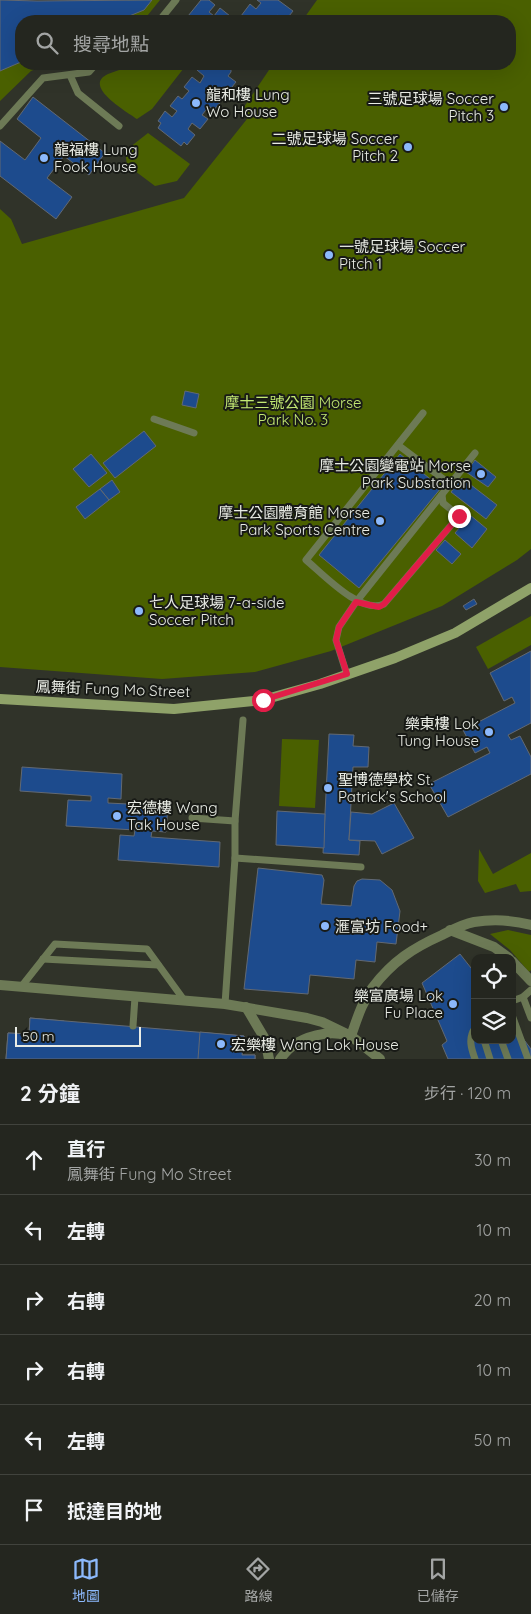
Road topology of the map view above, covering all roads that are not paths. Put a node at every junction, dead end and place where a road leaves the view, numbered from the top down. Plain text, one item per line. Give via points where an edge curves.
1 (176, 0) edge
2 (164, 15) edge
3 (91, 70) edge
4 (70, 75) junction
5 (0, 126) edge
6 (119, 126) dead end
7 (423, 414) dead end
8 (154, 419) dead end
9 (194, 432) dead end
10 (398, 445) junction
11 (475, 453) dead end
12 (450, 484) junction
13 (442, 495) junction
14 (531, 588) edge
15 (356, 602) junction
16 (347, 674) junction
17 (0, 699) edge
18 (243, 720) dead end
19 (192, 818) dead end
20 (234, 821) junction
21 (235, 858) junction
22 (361, 867) dead end
23 (531, 925) edge
24 (450, 930) junction
25 (504, 954) edge
26 (43, 959) junction
27 (158, 965) junction
28 (516, 965) edge
29 (531, 981) edge
30 (0, 985) edge
31 (22, 987) junction
32 (531, 990) edge
33 (135, 997) junction
34 (523, 997) junction
35 (184, 1000) junction
36 (516, 1000) edge
37 (225, 1004) junction
38 (246, 1007) junction
39 (531, 1018) edge
40 (133, 1026) dead end
41 (516, 1026) edge
42 (351, 1036) junction
43 (471, 1039) edge
44 (485, 1044) edge
45 (502, 1044) edge
46 (269, 1059) edge
47 (280, 1059) edge
48 (380, 1059) edge
49 (475, 1059) edge
50 (490, 1059) edge
51 (508, 1059) edge
52 (528, 1059) edge

1 - 2 lane
3 - 4 lane
4 - 5 lane via 43,78
4 - 6 lane via 78,93
7 - 10 lane
8 - 9 lane
10 - 12 lane
10 - 15 lane via 306,560
11 - 12 lane
12 - 13 lane
13 - 15 lane
13 - 15 lane via 444,503 459,516 384,604 379,607
14 - 16 main road, 鳳舞街 Fung Mo Street via 455,634
15 - 16 lane via 339,627 336,640
16 - 17 main road, 鳳舞街 Fung Mo Street via 263,700 174,709
18 - 20 lane
19 - 20 lane
20 - 21 lane
21 - 22 lane
21 - 37 lane
23 - 24 street via 500,920 473,922
24 - 25 street via 494,946
24 - 42 street via 414,948 392,966 372,988
26 - 27 lane
26 - 27 lane via 55,944 101,946 147,949
26 - 31 lane
27 - 35 lane
28 - 29 street
30 - 31 street
31 - 33 street
32 - 34 lane
33 - 35 street
33 - 40 lane
34 - 36 lane
34 - 39 lane
35 - 37 street
37 - 38 street
38 - 42 street via 322,1022
38 - 46 street via 265,1039
41 - 52 lane
42 - 47 street via 332,1032 317,1035 294,1044
42 - 48 street
43 - 49 lane
44 - 50 lane
45 - 51 lane

